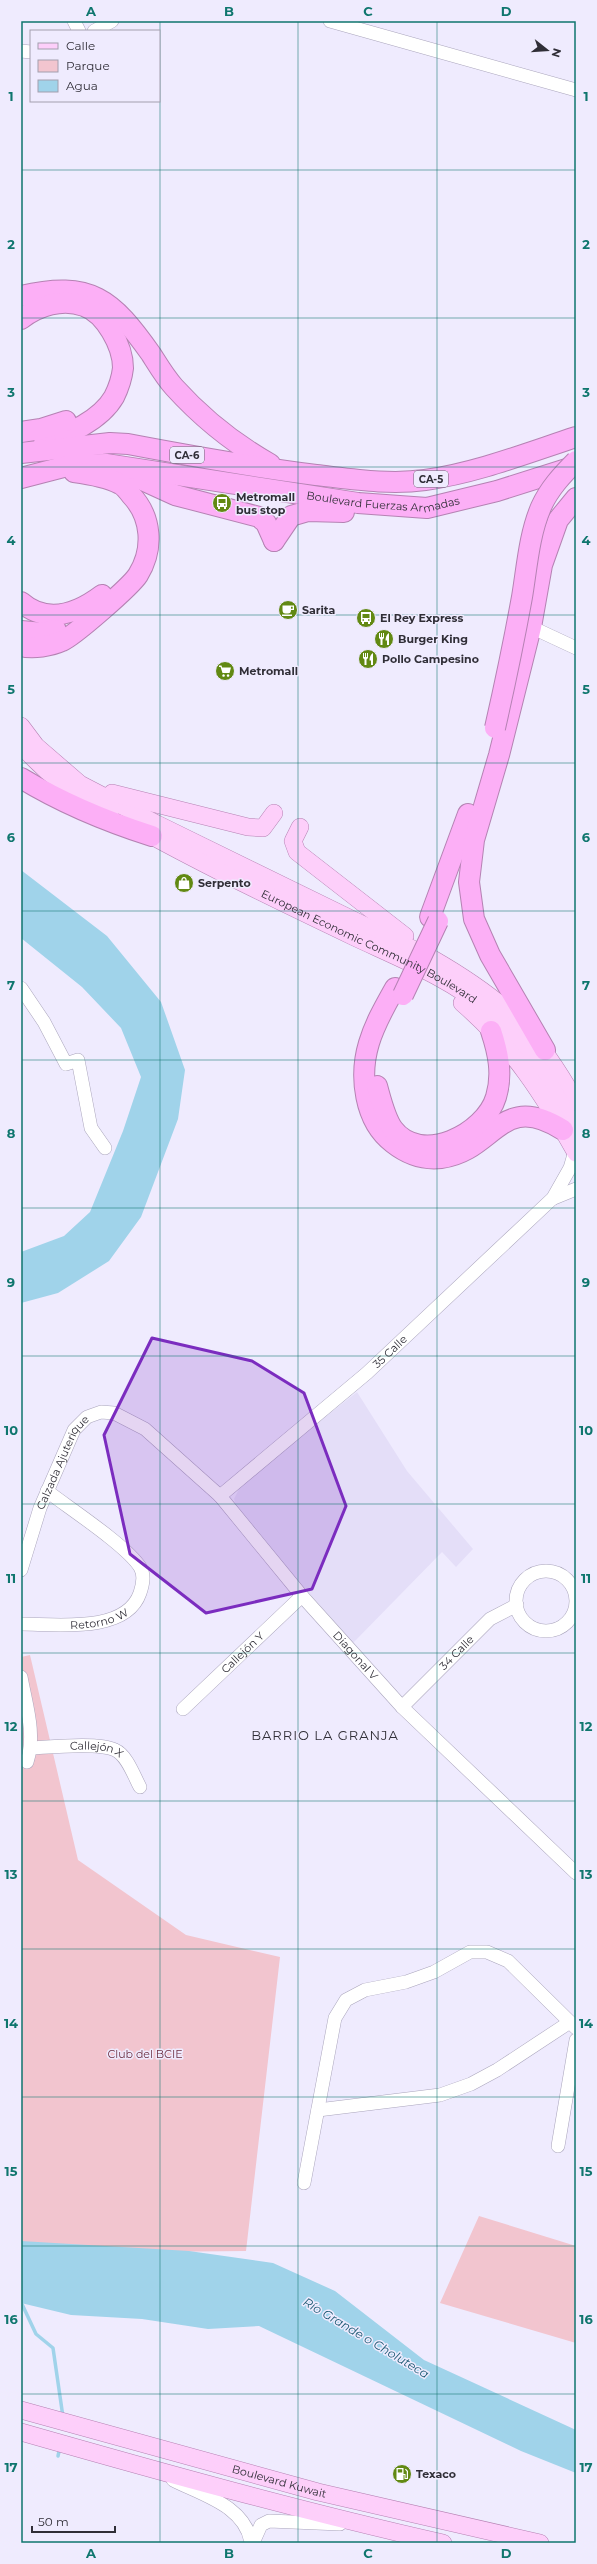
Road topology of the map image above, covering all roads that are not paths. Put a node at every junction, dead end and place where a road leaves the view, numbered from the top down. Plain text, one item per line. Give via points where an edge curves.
1 (74, 21) edge
2 (112, 21) edge
3 (330, 21) edge
4 (78, 30) edge
5 (96, 30) edge
6 (576, 90) edge
7 (21, 296) edge
8 (21, 319) edge
9 (21, 333) edge
10 (21, 432) edge
11 (576, 437) edge
12 (21, 452) edge
13 (576, 461) edge
14 (106, 464) junction
15 (576, 466) edge
16 (280, 470) junction
17 (47, 471) junction
18 (21, 478) edge
19 (576, 498) edge
20 (391, 505) joint
21 (410, 507) junction
22 (21, 602) edge
23 (86, 607) junction
24 (531, 627) junction
25 (21, 631) edge
26 (21, 646) edge
27 (576, 648) edge
28 (21, 726) edge
29 (21, 745) edge
30 (21, 778) edge
31 (80, 784) junction
32 (486, 793) junction
33 (274, 813) dead end
34 (300, 827) dead end
35 (152, 836) junction
36 (434, 919) junction
37 (430, 966) junction
38 (21, 988) edge
39 (399, 991) junction
40 (491, 1031) junction
41 (545, 1050) junction
42 (496, 1098) junction
43 (576, 1102) edge
44 (514, 1117) junction
45 (569, 1130) edge
46 (105, 1148) dead end
47 (575, 1152) edge
48 (576, 1189) edge
49 (552, 1198) junction
50 (145, 1429) joint
51 (47, 1491) junction
52 (220, 1496) junction
53 (21, 1570) edge
54 (302, 1596) junction
55 (517, 1606) junction
56 (21, 1624) edge
57 (21, 1677) edge
58 (402, 1707) junction
59 (183, 1709) dead end
60 (32, 1748) junction
61 (28, 1762) dead end
62 (140, 1787) dead end
63 (576, 1873) edge
64 (573, 2025) edge
65 (576, 2040) edge
66 (318, 2110) junction
67 (558, 2146) dead end
68 (304, 2183) dead end
69 (21, 2410) edge
70 (29, 2434) edge
71 (154, 2470) junction
72 (368, 2526) junction
73 (252, 2543) edge
74 (443, 2543) edge
75 (540, 2543) edge

1 - 4 street
2 - 5 street
3 - 6 street
7 - 16 highway via 62,289 79,290 101,299 121,314 173,386 206,420 235,444
8 - 12 highway via 40,306 69,303 85,306 100,316 111,332 121,355 123,368 114,398 99,414 72,432
9 - 10 highway via 33,321 49,314 67,311 82,315 95,326 106,343 111,364 109,380 100,396 83,412 60,424
11 - 16 highway, Boulevard Fuerzas Armadas / CA-5 via 476,469 424,480 359,480
12 - 16 highway, Boulevard Fuerzas Armadas / CA-6 via 128,444
13 - 36 highway, bridge via 561,476 541,508 533,534 495,728
14 - 17 highway, Boulevard Fuerzas Armadas / CA-6 via 78,465
14 - 20 highway, Boulevard Fuerzas Armadas / CA-6 via 358,503
14 - 21 highway via 175,495 259,518 266,523 274,541 291,516 334,510 377,517 394,514
15 - 21 highway, Boulevard Fuerzas Armadas / CA-5 via 497,492 427,508
17 - 18 highway, Boulevard Fuerzas Armadas / CA-6
17 - 23 highway via 115,494 135,517 139,533 134,564 124,579
17 - 26 highway via 90,474 121,484 138,502 145,517 149,546 146,560 137,577 64,640 44,646
19 - 24 highway via 558,520 551,536 542,565
20 - 21 highway, Boulevard Fuerzas Armadas / CA-5
22 - 23 highway via 28,608 49,616 70,613
23 - 25 highway via 76,619 56,630 43,633
24 - 27 street
24 - 32 highway via 499,755
28 - 31 main road, European Economic Community Boulevard via 36,746
29 - 35 main road, European Economic Community Boulevard via 45,770 73,793
30 - 35 highway via 79,809 113,824
31 - 33 main road via 248,827 263,828
31 - 37 main road, European Economic Community Boulevard
32 - 36 highway via 457,878
32 - 41 highway via 474,840 469,882 474,919 490,955
34 - 37 main road via 293,841 297,852
35 - 37 main road, European Economic Community Boulevard
36 - 39 highway, bridge
37 - 40 main road
37 - 41 main road, European Economic Community Boulevard via 468,979 500,1002
37 - 45 main road, European Economic Community Boulevard via 491,1013 513,1035 534,1060
38 - 46 street via 44,1022 66,1064 78,1060 91,1128
39 - 42 highway via 376,1055 375,1081 393,1129 407,1140 430,1146 457,1140 480,1124
39 - 44 highway via 378,1020 365,1061 367,1099 374,1120 386,1138 417,1157 441,1158 460,1153 480,1142 502,1122
40 - 42 highway via 499,1054
40 - 45 main road via 517,1058
41 - 43 main road, European Economic Community Boulevard
42 - 44 highway via 505,1102
44 - 45 highway via 530,1116 547,1120
45 - 47 main road
47 - 49 street, 35 Calle via 570,1168
48 - 49 street, 35 Calle
49 - 52 street, 35 Calle via 368,1374
50 - 51 street, Calzada Ajuterique via 114,1413 101,1412 87,1418 74,1430
50 - 52 street, Diagonal V
51 - 53 street, Calzada Ajuterique
51 - 56 street, Retorno W via 117,1544 140,1567 144,1582 139,1596 124,1614 106,1622 74,1625
52 - 54 street, Diagonal V
54 - 58 street, Diagonal V
54 - 59 street, Callejón Y
55 - 55 street via 520,1615 533,1628 552,1630 568,1621 573,1613 575,1594 564,1577 556,1572 545,1571 527,1578 517,1595
55 - 58 street, 34 Calle via 490,1619
57 - 60 street
58 - 63 street, Diagonal V
60 - 61 street
60 - 62 street, Callejón X via 99,1746 115,1750 125,1759
64 - 66 street via 471,2084 440,2095
64 - 66 street via 508,1961 487,1952 470,1952 434,1972 406,1982 365,1990 346,2000 335,2018
65 - 67 street
66 - 68 street
69 - 75 main road, Boulevard Kuwait via 318,2492
70 - 71 main road, Boulevard Kuwait
71 - 72 main road, Boulevard Kuwait
71 - 73 street via 233,2511 245,2524
72 - 73 street via 269,2521 260,2525
72 - 74 main road, Boulevard Kuwait

